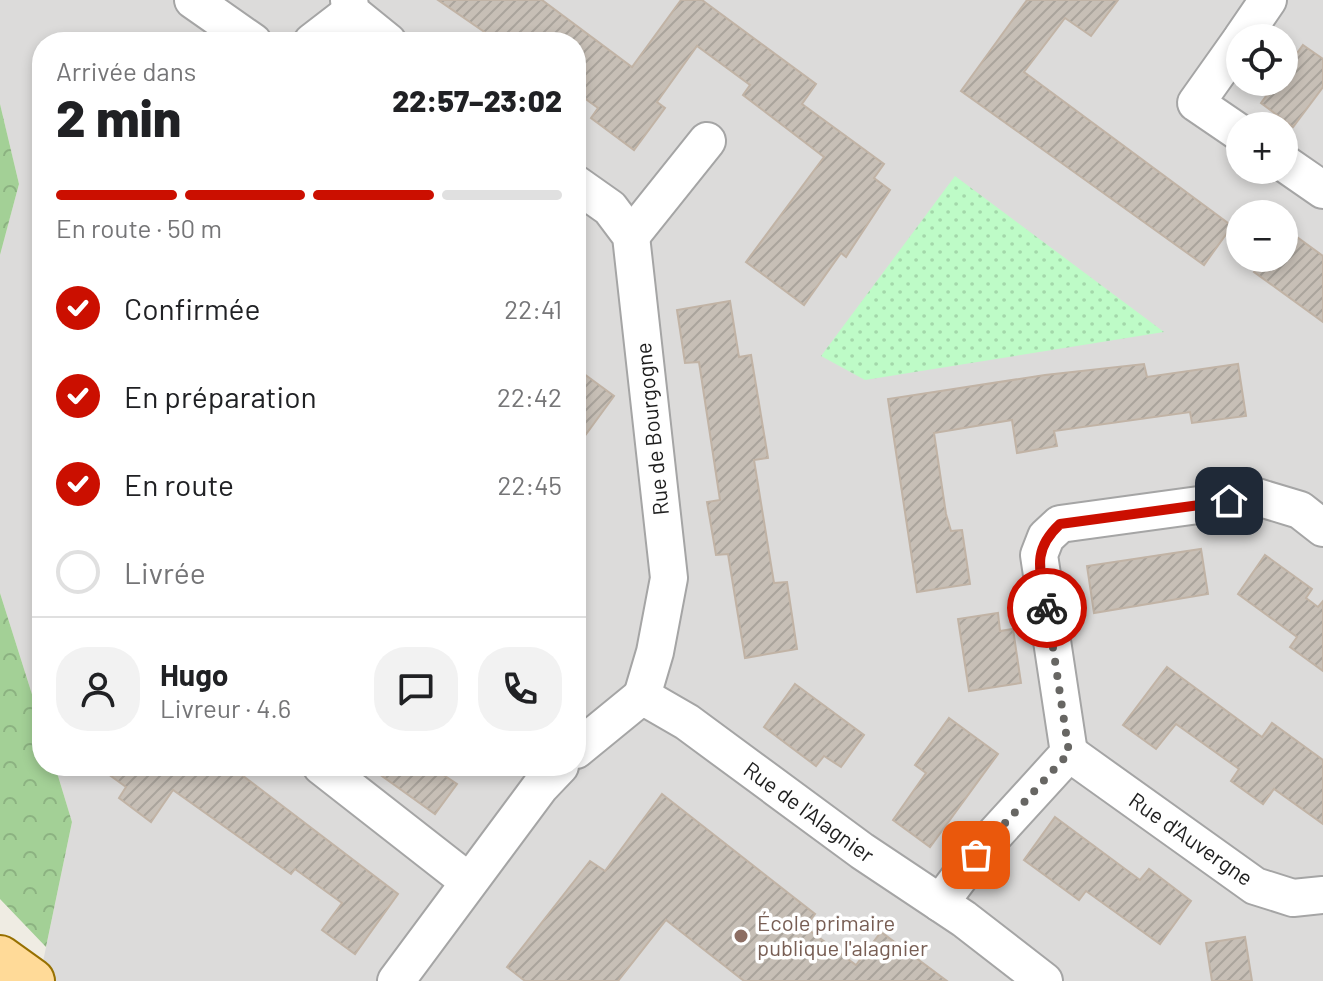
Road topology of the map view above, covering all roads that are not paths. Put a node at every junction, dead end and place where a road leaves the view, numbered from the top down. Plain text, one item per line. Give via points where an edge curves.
1 (193, 0) edge
2 (1268, 0) edge
3 (350, 6) edge
4 (1251, 24) edge
5 (239, 32) edge
6 (323, 32) edge
7 (377, 32) edge
8 (1226, 60) edge
9 (1226, 123) edge
10 (707, 141) dead end
11 (1298, 173) edge
12 (1323, 190) edge
13 (586, 191) edge
14 (631, 236) junction
15 (1323, 528) edge
16 (642, 696) junction
17 (586, 742) edge
18 (1069, 753) junction
19 (334, 776) edge
20 (550, 776) edge
21 (468, 881) junction
22 (1323, 895) edge
23 (940, 903) junction
24 (0, 958) edge
25 (32, 981) edge
26 (396, 981) edge
27 (1044, 981) edge

1 - 5 street
2 - 4 street
3 - 6 street
3 - 7 street
8 - 9 street via 1196,103
10 - 14 street
11 - 12 street
13 - 14 street via 610,208
14 - 16 street, Rue de Bourgogne via 669,578
15 - 18 street via 1300,510 1257,497 1060,524 1046,537 1039,555
16 - 17 street
16 - 23 street, Rue de l'Alagnier via 687,722
18 - 22 street, Rue d'Auvergne via 1255,886 1293,898
18 - 23 street via 976,855
19 - 21 street
20 - 21 street
21 - 26 street
23 - 27 street, Rue de l'Alagnier
24 - 25 main road

